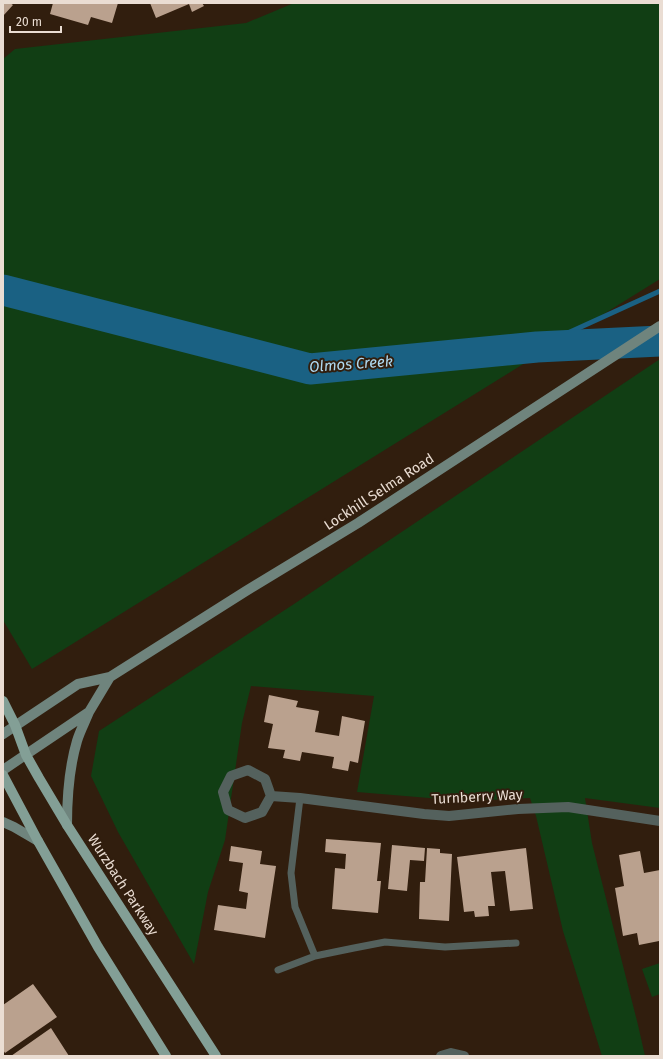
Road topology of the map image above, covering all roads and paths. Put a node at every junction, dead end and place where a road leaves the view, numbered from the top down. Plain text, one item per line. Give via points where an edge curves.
1 (660, 326) edge
2 (110, 677) junction
3 (3, 701) edge
4 (89, 712) junction
5 (15, 725) junction
6 (3, 734) edge
7 (26, 755) junction
8 (3, 770) edge
9 (3, 775) edge
10 (271, 796) junction
11 (300, 798) junction
12 (660, 821) edge
13 (3, 822) edge
14 (68, 825) junction
15 (38, 841) junction
16 (516, 943) dead end
17 (315, 956) junction
18 (278, 970) dead end
19 (166, 1056) edge
20 (216, 1056) edge
21 (441, 1056) edge
22 (464, 1056) edge

1 - 2 main road, Lockhill Selma Road via 358,523
2 - 4 main road, Lockhill Selma Road
2 - 5 main road, Lockhill Selma Road via 78,684
3 - 5 main road, Wurzbach Parkway
4 - 7 main road, Lockhill Selma Road
4 - 14 main road via 77,741 72,764 67,801
5 - 6 main road, Lockhill Selma Road
5 - 7 main road, Wurzbach Parkway
7 - 8 main road, Lockhill Selma Road
7 - 14 main road, Wurzbach Parkway
9 - 15 main road
10 - 10 street via 265,779 248,770 231,776 223,792 228,810 244,818 262,812
10 - 11 street, Turnberry Way
11 - 12 street, Turnberry Way via 450,816 568,807
11 - 17 lane via 291,873 295,907
13 - 15 main road
14 - 20 main road, Wurzbach Parkway
15 - 19 main road via 98,947
16 - 17 lane via 445,947 385,942
17 - 18 lane
21 - 22 street via 451,1053

